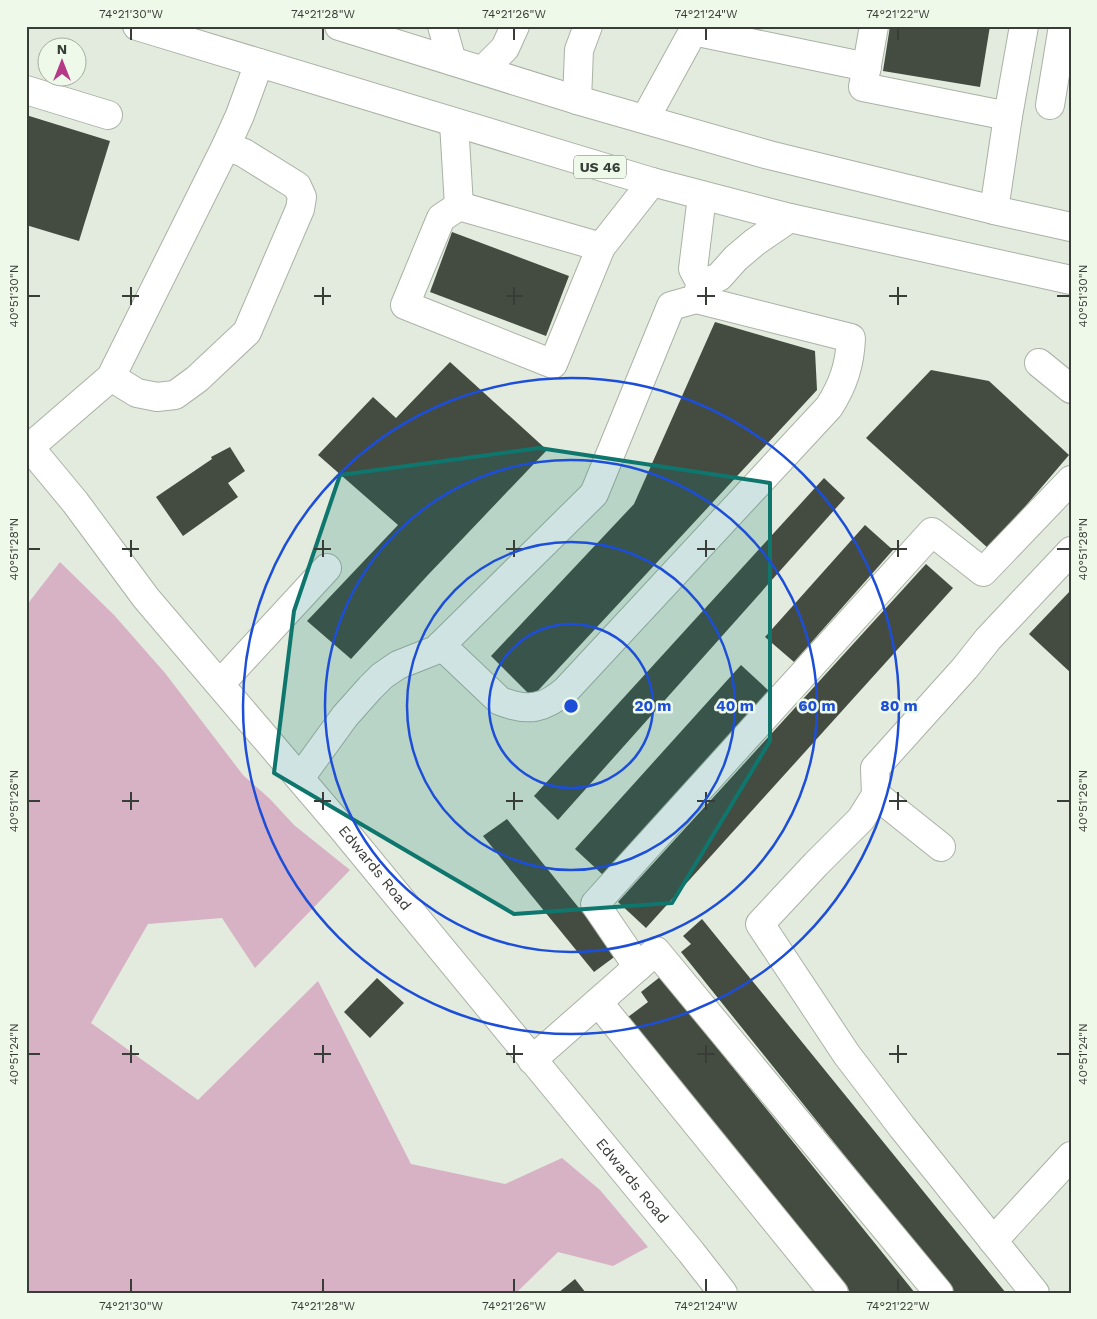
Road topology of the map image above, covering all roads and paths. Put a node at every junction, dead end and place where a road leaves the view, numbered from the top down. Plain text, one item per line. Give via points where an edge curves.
1 (137, 26) edge
2 (442, 26) edge
3 (515, 26) edge
4 (588, 26) edge
5 (874, 26) edge
6 (1024, 26) edge
7 (1063, 26) edge
8 (352, 28) edge
9 (694, 29) edge
10 (452, 61) junction
11 (259, 63) junction
12 (867, 67) junction
13 (483, 70) junction
14 (26, 90) edge
15 (577, 100) junction
16 (1060, 107) edge
17 (1010, 108) junction
18 (108, 115) dead end
19 (645, 119) junction
20 (454, 123) junction
21 (226, 146) junction
22 (652, 182) junction
23 (702, 196) junction
24 (459, 206) junction
25 (994, 210) junction
26 (790, 218) junction
27 (1071, 227) edge
28 (601, 247) junction
29 (1071, 280) edge
30 (699, 292) junction
31 (1039, 363) dead end
32 (112, 378) junction
33 (1071, 389) edge
34 (28, 445) edge
35 (1071, 480) edge
36 (1071, 550) edge
37 (327, 568) dead end
38 (441, 645) junction
39 (220, 684) junction
40 (300, 778) junction
41 (876, 794) junction
42 (940, 847) dead end
43 (638, 967) junction
44 (598, 1002) junction
45 (532, 1060) junction
46 (1071, 1156) edge
47 (993, 1241) junction
48 (723, 1293) edge
49 (834, 1293) edge
50 (939, 1293) edge
51 (1034, 1293) edge

1 - 11 main road, US 46
2 - 10 main road
3 - 13 main road via 506,48
4 - 15 main road via 579,50
5 - 12 main road
6 - 17 main road
7 - 16 main road
8 - 10 main road
9 - 12 main road
9 - 19 main road
10 - 13 main road
11 - 20 main road, US 46
11 - 21 main road
12 - 17 main road via 863,87
13 - 15 main road
14 - 18 main road
15 - 19 main road
16 - 17 main road
17 - 25 main road
19 - 25 main road via 769,155
20 - 22 main road, US 46
20 - 24 main road
21 - 32 main road
21 - 32 main road via 244,153 297,186 302,197 300,209 247,332 175,395 157,398 137,393
22 - 23 main road, US 46
22 - 28 main road
23 - 26 main road, US 46
23 - 30 main road via 693,269
24 - 28 main road
24 - 28 main road via 441,218 405,305 554,364
25 - 27 main road
26 - 29 main road, US 46
26 - 30 main road via 755,242
30 - 38 main road via 671,306 594,494
30 - 38 main road via 851,338 844,379 829,408 558,698 548,704 530,707 512,706 500,701
31 - 33 main road
32 - 34 main road
34 - 39 main road, Edwards Road via 146,598
35 - 43 main road via 983,572 932,532 595,904
36 - 41 main road via 875,768
37 - 39 main road
38 - 40 main road via 382,676 345,716
39 - 40 main road, Edwards Road
40 - 45 main road, Edwards Road
41 - 42 main road
41 - 47 main road via 861,819 760,924 847,1055
43 - 44 main road
43 - 50 main road via 656,951
44 - 45 main road
44 - 49 main road
45 - 48 main road, Edwards Road
46 - 47 main road
47 - 51 main road

